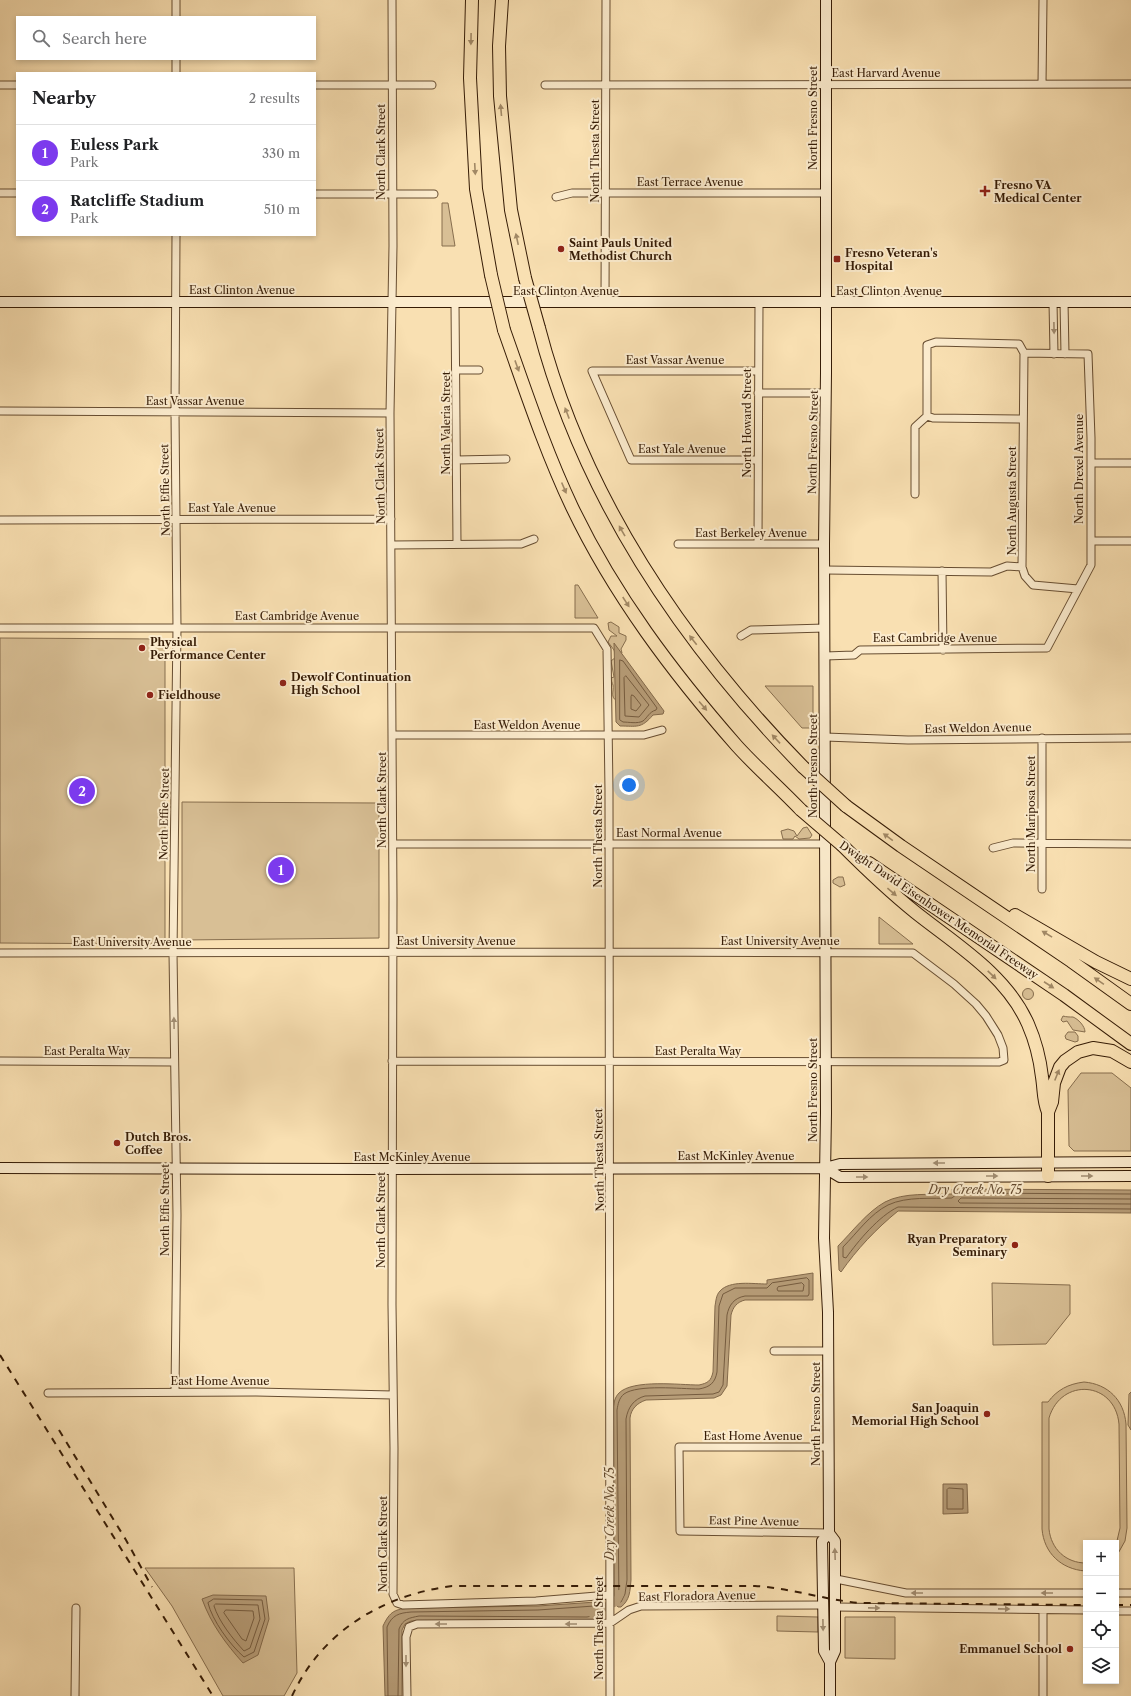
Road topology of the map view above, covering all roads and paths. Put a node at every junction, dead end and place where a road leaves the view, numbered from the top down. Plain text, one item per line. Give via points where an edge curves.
1 (176, 0) edge
2 (392, 0) edge
3 (472, 0) edge
4 (502, 0) edge
5 (606, 0) edge
6 (826, 0) edge
7 (1043, 0) edge
8 (176, 16) edge
9 (176, 60) edge
10 (176, 72) edge
11 (1042, 84) junction
12 (1131, 84) edge
13 (0, 85) edge
14 (16, 85) edge
15 (316, 85) edge
16 (392, 85) junction
17 (432, 85) dead end
18 (546, 85) dead end
19 (606, 85) junction
20 (825, 85) junction
21 (0, 193) edge
22 (606, 193) junction
23 (825, 193) junction
24 (16, 194) edge
25 (316, 194) edge
26 (393, 194) junction
27 (434, 194) dead end
28 (556, 197) dead end
29 (176, 236) edge
30 (0, 302) edge
31 (176, 302) junction
32 (1053, 302) junction
33 (1064, 302) junction
34 (1131, 302) edge
35 (391, 303) junction
36 (456, 303) junction
37 (606, 303) junction
38 (759, 303) junction
39 (826, 303) junction
40 (1024, 353) junction
41 (1054, 354) junction
42 (1065, 354) junction
43 (456, 370) junction
44 (479, 370) dead end
45 (758, 371) junction
46 (758, 393) junction
47 (825, 393) junction
48 (0, 411) edge
49 (175, 412) junction
50 (390, 413) junction
51 (927, 416) junction
52 (1023, 418) junction
53 (506, 459) dead end
54 (457, 460) junction
55 (631, 460) joint
56 (758, 460) junction
57 (1091, 463) junction
58 (1131, 463) edge
59 (915, 494) dead end
60 (391, 518) junction
61 (176, 519) junction
62 (0, 520) edge
63 (534, 539) dead end
64 (1091, 541) junction
65 (1131, 541) edge
66 (758, 543) junction
67 (457, 544) junction
68 (678, 544) dead end
69 (824, 544) junction
70 (392, 545) junction
71 (1022, 567) junction
72 (825, 570) junction
73 (942, 571) junction
74 (1078, 589) junction
75 (392, 627) junction
76 (0, 628) edge
77 (177, 628) junction
78 (594, 628) joint
79 (825, 628) junction
80 (741, 636) dead end
81 (1046, 648) joint
82 (943, 650) junction
83 (825, 656) junction
84 (662, 730) dead end
85 (393, 736) junction
86 (609, 736) junction
87 (825, 737) junction
88 (1042, 738) junction
89 (1131, 738) edge
90 (393, 844) junction
91 (609, 844) junction
92 (825, 844) junction
93 (1042, 844) junction
94 (1131, 844) edge
95 (843, 846) junction
96 (901, 846) junction
97 (993, 848) dead end
98 (1042, 889) dead end
99 (392, 952) junction
100 (609, 952) junction
101 (825, 952) junction
102 (0, 953) edge
103 (173, 953) junction
104 (1131, 980) edge
105 (1131, 1004) edge
106 (1131, 1044) edge
107 (1004, 1060) joint
108 (0, 1061) edge
109 (392, 1061) junction
110 (610, 1061) junction
111 (174, 1062) junction
112 (826, 1062) junction
113 (1131, 1062) edge
114 (1048, 1112) junction
115 (1048, 1162) junction
116 (1131, 1162) edge
117 (0, 1168) edge
118 (176, 1168) junction
119 (609, 1168) junction
120 (825, 1168) junction
121 (392, 1169) junction
122 (1048, 1176) junction
123 (1131, 1176) edge
124 (774, 1351) dead end
125 (828, 1351) junction
126 (176, 1392) junction
127 (48, 1393) dead end
128 (393, 1395) junction
129 (828, 1447) junction
130 (680, 1531) joint
131 (825, 1537) junction
132 (836, 1579) junction
133 (1083, 1593) edge
134 (1119, 1593) edge
135 (1131, 1593) edge
136 (609, 1598) junction
137 (823, 1605) junction
138 (835, 1607) junction
139 (76, 1608) dead end
140 (1043, 1610) junction
141 (1083, 1610) edge
142 (1119, 1611) edge
143 (1131, 1611) edge
144 (610, 1624) junction
145 (830, 1662) junction
146 (75, 1696) edge
147 (406, 1696) edge
148 (610, 1696) edge
149 (830, 1696) edge
150 (1043, 1696) edge

1 - 8 street
2 - 16 street, North Clark Street
3 -> 95 highway, Dwight David Eisenhower Memorial Freeway, bridge via 470,78 476,189 491,275 504,330 544,440 572,506 608,574 655,645 698,701 738,747 801,810
96 -> 4 highway, bridge via 846,806 775,739 701,651 664,599 604,501 582,453 547,358 524,278 511,210 500,96 499,46
5 - 19 street, North Thesta Street
6 - 20 main road, North Fresno Street
7 - 11 street
9 - 10 street
11 - 12 street, East Harvard Avenue
11 - 20 street, East Harvard Avenue
13 - 14 street
15 - 16 street
16 - 17 street
16 - 26 street, North Clark Street
18 - 19 street, East Harvard Avenue
19 - 20 street, East Harvard Avenue
19 - 22 street, North Thesta Street
20 - 23 main road, North Fresno Street
21 - 24 street
22 - 23 street, East Terrace Avenue
22 - 28 street, East Terrace Avenue via 572,193
22 - 37 street, North Thesta Street
23 - 39 main road, North Fresno Street
25 - 26 street
26 - 27 street
26 - 35 street, North Clark Street
29 - 31 street, North Effie Street
30 - 31 main road, East Clinton Avenue
31 - 35 main road, East Clinton Avenue
31 - 49 street, North Effie Street
32 - 33 main road, East Clinton Avenue
32 - 39 main road, East Clinton Avenue
32 -> 41 street
33 - 34 main road, East Clinton Avenue
33 - 42 street
35 - 36 main road, East Clinton Avenue
35 - 50 street, North Clark Street
36 - 37 main road, East Clinton Avenue
36 - 43 street, North Valeria Street
37 - 38 main road, East Clinton Avenue
38 - 39 main road, East Clinton Avenue
38 - 45 street, North Howard Street
39 - 47 main road, North Fresno Street
40 - 41 street
40 - 51 street via 1019,344 936,342 927,345
40 - 52 street, North Augusta Street
41 - 42 street
42 - 57 street, North Drexel Avenue via 1088,354
43 - 44 street
43 - 54 street, North Valeria Street
45 - 46 street, North Howard Street
45 - 55 street, East Vassar Avenue via 592,371
46 - 47 street
46 - 56 street, North Howard Street
47 - 69 main road, North Fresno Street
48 - 49 street, East Vassar Avenue
49 - 50 street, East Vassar Avenue
49 - 61 street, North Effie Street
50 - 60 street, North Clark Street
51 - 52 street
51 - 59 street via 915,427
52 - 71 street, North Augusta Street
53 - 54 street
54 - 67 street, North Valeria Street
55 - 56 street, East Yale Avenue
56 - 66 street, North Howard Street
57 - 58 street
57 - 64 street, North Drexel Avenue
60 - 61 street, East Yale Avenue
60 - 70 street, North Clark Street
61 - 62 street, East Yale Avenue
61 - 77 street, North Effie Street
63 - 67 street via 521,544
64 - 65 street
64 - 74 street, North Drexel Avenue via 1091,565
66 - 68 street, East Berkeley Avenue
66 - 69 street, East Berkeley Avenue
67 - 70 street
69 - 72 main road, North Fresno Street
70 - 75 street, North Clark Street
71 - 73 street, North Augusta Street via 1007,566 991,572
71 - 74 street via 1025,576 1033,585
72 - 73 street, North Augusta Street
72 - 79 main road, North Fresno Street
73 - 82 street
74 - 81 street, North Drexel Avenue
75 - 77 street, East Cambridge Avenue
75 - 78 street, East Cambridge Avenue
75 - 85 street, North Clark Street
76 - 77 street, East Cambridge Avenue
77 - 103 street, North Effie Street
78 - 86 street, North Thesta Street via 607,649
79 - 80 street via 751,630
79 - 83 main road, North Fresno Street
81 - 82 street, East Cambridge Avenue
82 - 83 street, East Cambridge Avenue via 860,650 854,655
83 - 87 main road, North Fresno Street
84 - 86 street, East Weldon Avenue via 644,735
85 - 86 street, East Weldon Avenue
85 - 90 street, North Clark Street
86 - 91 street, North Thesta Street
87 - 88 street, East Weldon Avenue via 908,740
87 - 92 main road, North Fresno Street
88 - 89 street, East Weldon Avenue
88 - 93 street, North Mariposa Street
90 - 91 street, East Normal Avenue
90 - 99 street, North Clark Street
91 - 92 street, East Normal Avenue
91 - 100 street, North Thesta Street
92 - 101 main road, North Fresno Street
93 - 94 street
93 - 97 street via 1014,843
93 - 98 street, North Mariposa Street
95 -> 106 highway, Dwight David Eisenhower Memorial Freeway via 1064,995
95 -> 114 highway via 884,886 986,969 1013,999 1034,1040 1042,1076 1044,1103
104 -> 96 highway via 1058,941
105 -> 96 highway
99 - 100 street, East University Avenue
99 - 103 street, East University Avenue
99 - 109 street, North Clark Street
100 - 101 street, East University Avenue
100 - 110 street, North Thesta Street
101 - 107 street, East University Avenue via 913,953 963,992 986,1016 998,1035
101 - 112 main road, North Fresno Street
102 - 103 street, East University Avenue
111 -> 103 street, North Effie Street
107 - 112 street, East Peralta Way
108 - 111 street, East Peralta Way
109 - 110 street, East Peralta Way
109 - 121 street, North Clark Street
110 - 112 street, East Peralta Way
110 - 119 street, North Thesta Street
111 - 118 street, North Effie Street
112 - 120 main road, North Fresno Street
114 -> 113 highway via 1060,1067 1072,1056 1093,1048 1104,1049
114 - 115 highway
115 - 116 main road, East McKinley Avenue
115 -> 120 main road, East McKinley Avenue via 840,1164
115 - 122 highway
117 - 118 main road, East McKinley Avenue
118 - 121 main road, East McKinley Avenue
118 - 126 street, North Effie Street
119 - 120 main road, East McKinley Avenue
119 - 121 main road, East McKinley Avenue
119 - 136 street, North Thesta Street
120 -> 122 main road, East McKinley Avenue via 840,1177
120 - 125 main road, North Fresno Street via 824,1238
121 - 128 street, North Clark Street
122 -> 123 main road, East McKinley Avenue
124 - 125 street
125 - 129 main road, North Fresno Street
126 - 127 street, East Home Avenue
126 - 128 street, East Home Avenue
128 - 136 street, North Clark Street via 395,1600 400,1604 412,1605
129 - 130 street, East Home Avenue via 679,1447
129 - 131 main road, North Fresno Street
130 - 131 street, East Pine Avenue
132 -> 131 main road, North Fresno Street via 834,1540
131 - 137 main road, North Fresno Street
131 - 138 main road via 826,1598 830,1605
133 -> 132 street via 906,1593
132 - 138 main road, North Fresno Street
134 - 135 street
136 - 144 street, North Thesta Street
137 - 144 street, East Floradora Avenue via 641,1606 629,1610
137 -> 145 main road, North Fresno Street via 824,1651
138 -> 140 street
138 - 145 main road, North Fresno Street via 835,1651
139 - 146 street
140 - 141 street
140 - 150 street
142 - 143 street
144 -> 147 street via 417,1624 409,1627 406,1637
144 - 148 street, North Thesta Street
145 - 149 main road, North Fresno Street

